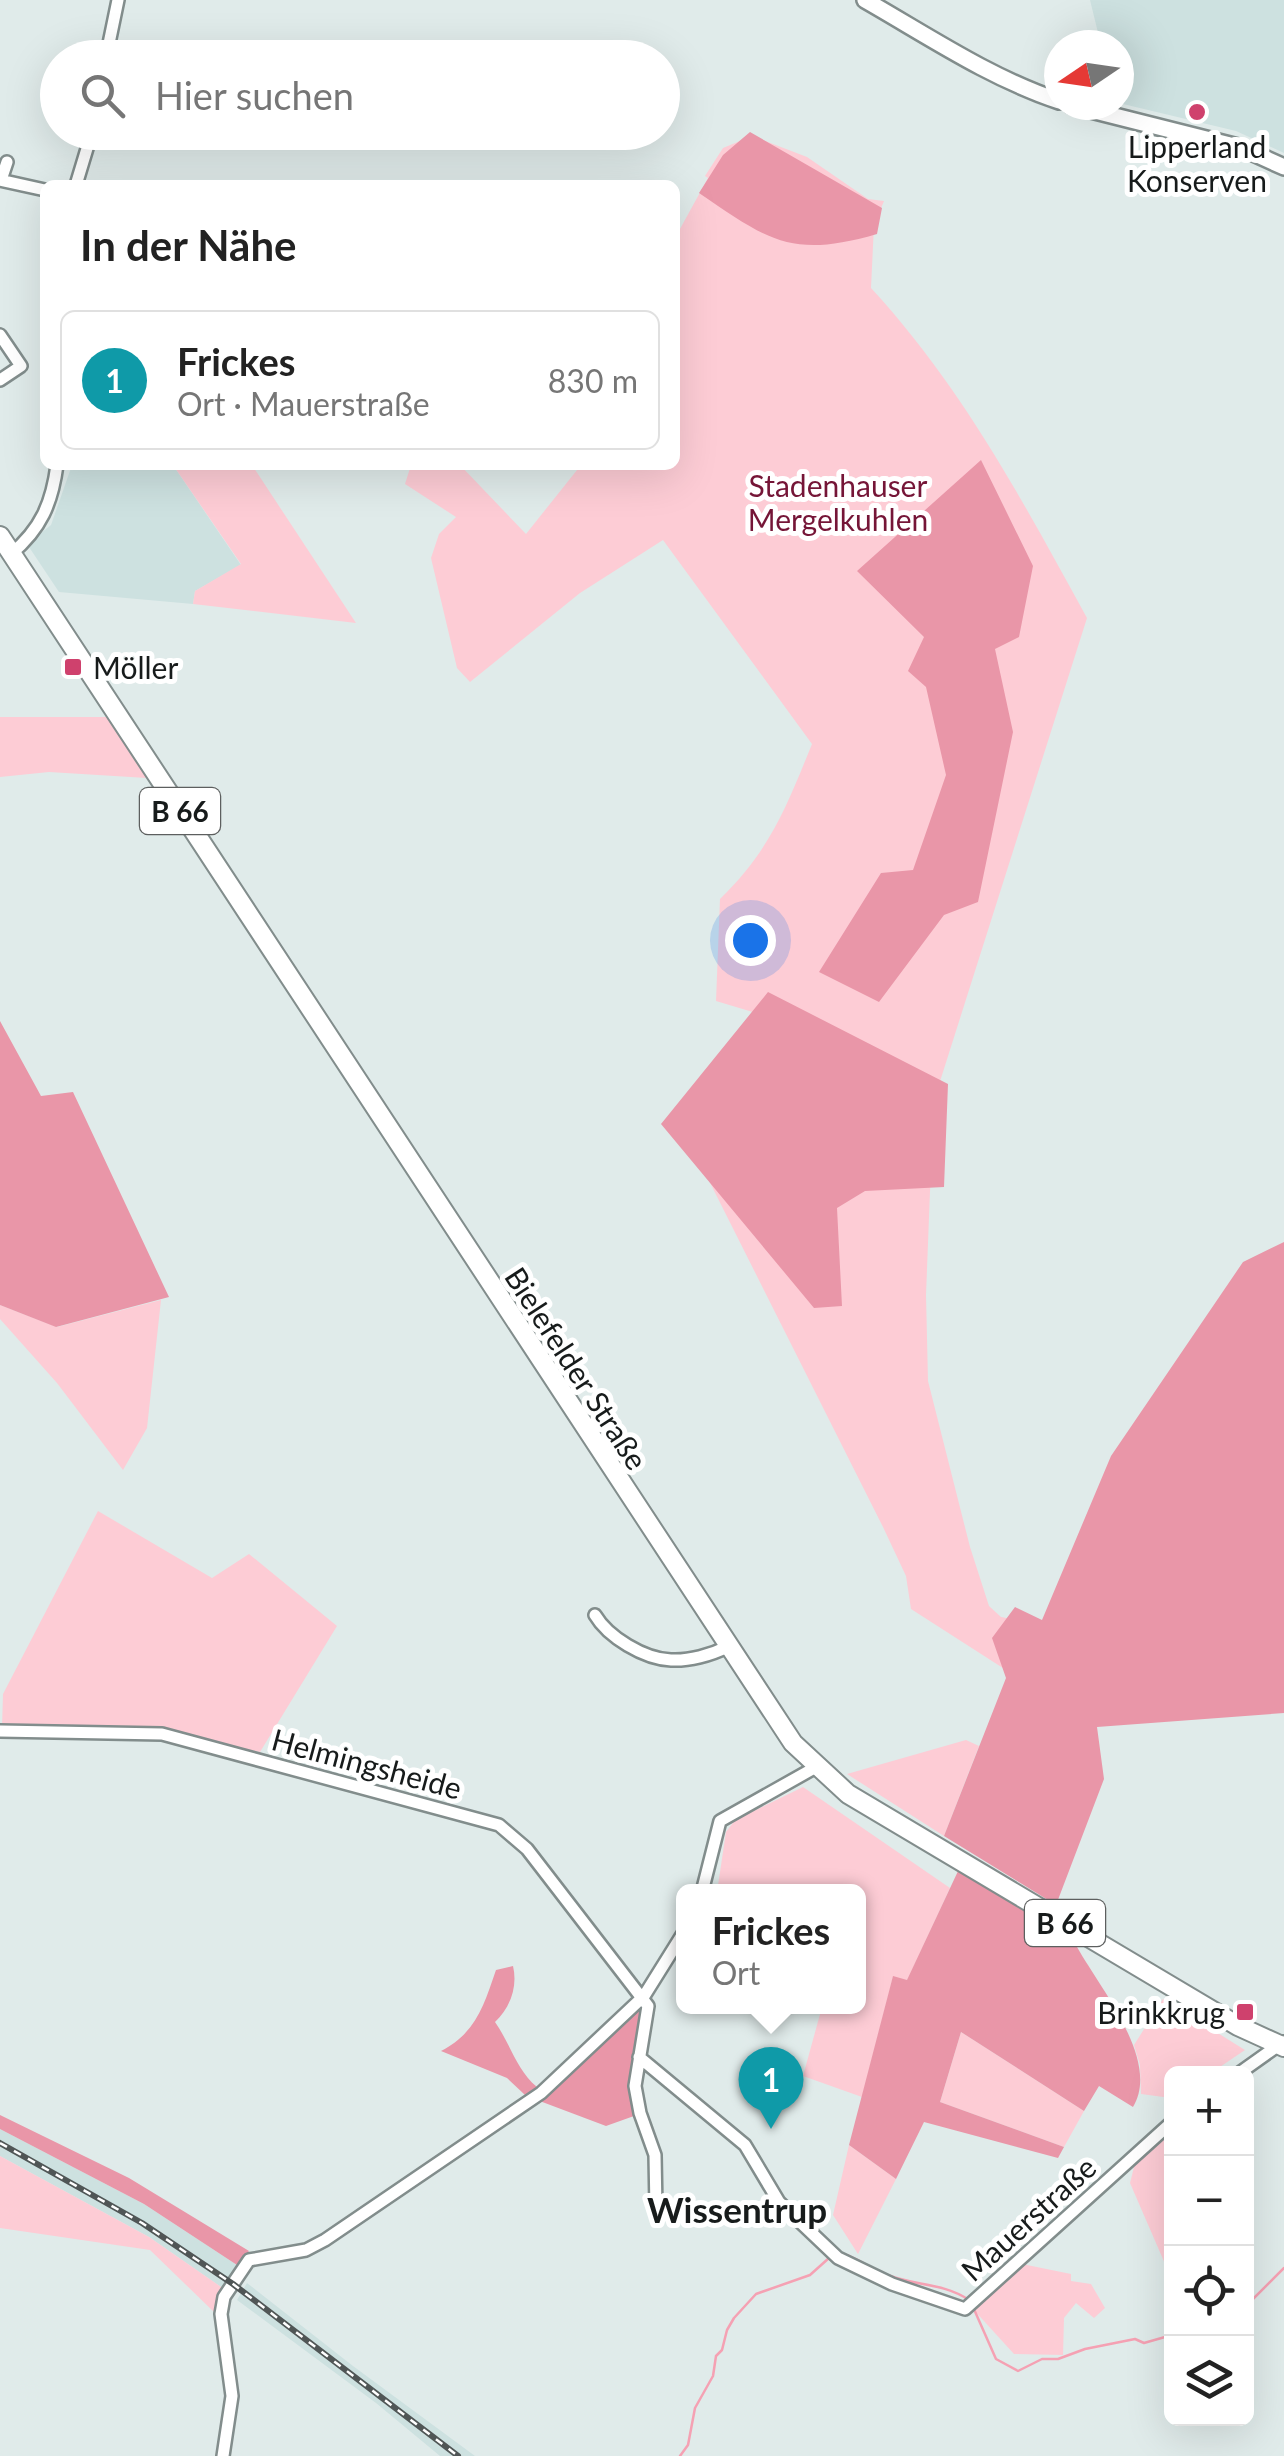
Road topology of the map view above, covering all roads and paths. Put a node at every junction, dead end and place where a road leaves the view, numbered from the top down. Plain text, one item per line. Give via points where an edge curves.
1 (118, 0) edge
2 (865, 0) edge
3 (110, 40) edge
4 (1044, 96) edge
5 (1132, 120) edge
6 (87, 150) edge
7 (7, 162) dead end
8 (1284, 167) edge
9 (1, 180) edge
10 (78, 180) edge
11 (40, 189) edge
12 (0, 335) edge
13 (0, 380) edge
14 (56, 470) edge
15 (0, 536) edge
16 (12, 554) junction
17 (595, 1616) dead end
18 (727, 1647) junction
19 (0, 1732) edge
20 (816, 1767) junction
21 (704, 1884) edge
22 (676, 1946) edge
23 (644, 1996) junction
24 (1283, 2044) edge
25 (639, 2057) junction
26 (1250, 2066) edge
27 (1164, 2129) edge
28 (656, 2209) dead end
29 (223, 2456) edge

1 - 3 street
2 - 4 street
5 - 8 street via 1230,144
6 - 10 street
7 - 9 street
9 - 11 street
12 - 13 street via 21,366
14 - 16 street via 39,527
15 - 16 main road, Bielefelder Straße / B 66
16 - 18 main road, Bielefelder Straße / B 66
17 - 18 street via 606,1633 669,1660
18 - 20 main road, Bielefelder Straße / B 66
19 - 23 street, Helmingsheide via 162,1734 490,1822 527,1849
20 - 21 street via 720,1821
20 - 24 main road, Bielefelder Straße / B 66 via 848,1794 1238,2026
22 - 23 street
23 - 25 street
23 - 29 street via 541,2093 324,2240 306,2250 249,2260 224,2296 221,2314 232,2396
24 - 26 street
25 - 27 street, Mauerstraße via 745,2145 779,2202 838,2258 965,2309
25 - 28 street via 635,2086 655,2155

